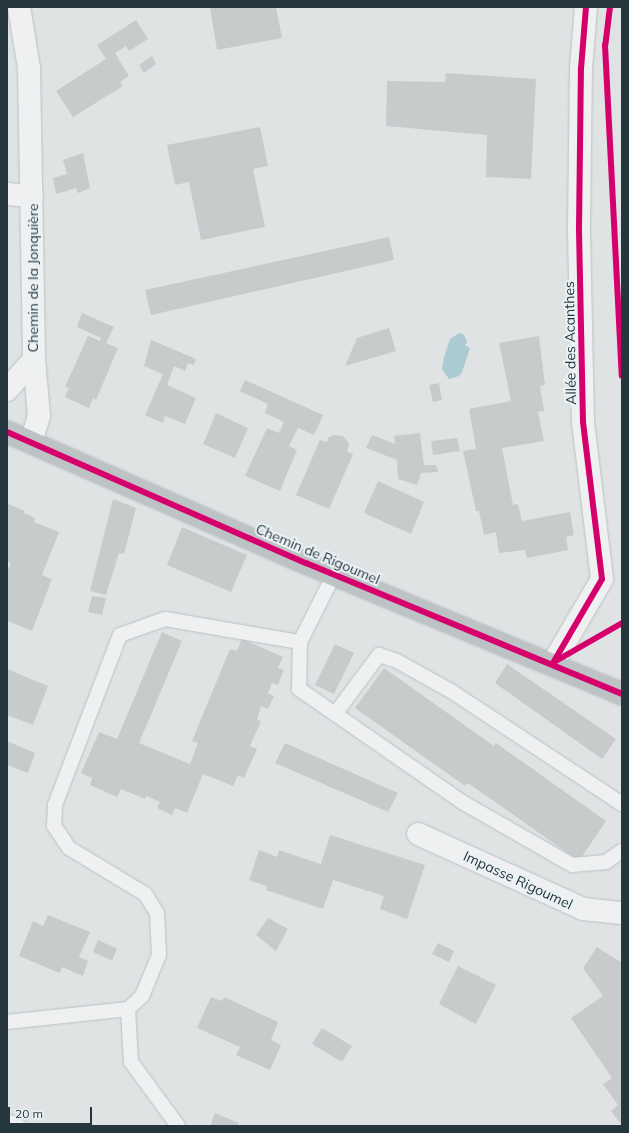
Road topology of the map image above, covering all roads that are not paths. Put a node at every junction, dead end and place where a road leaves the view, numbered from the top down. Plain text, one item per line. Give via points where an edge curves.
1 (19, 7) edge
2 (586, 7) edge
3 (7, 194) edge
4 (32, 196) junction
5 (34, 359) junction
6 (7, 390) edge
7 (7, 432) edge
8 (31, 442) junction
9 (334, 574) junction
10 (300, 642) junction
11 (552, 663) junction
12 (622, 694) edge
13 (335, 714) junction
14 (622, 804) edge
15 (418, 834) dead end
16 (622, 851) edge
17 (622, 913) edge
18 (128, 1009) junction
19 (7, 1022) edge
20 (7, 1121) edge
21 (19, 1126) edge
22 (178, 1126) edge

1 - 4 street, Chemin de la Jonquière via 29,68
2 - 11 street, Allée des Acanthes via 581,69 583,422 602,579
3 - 4 street, Chemin de la Jonquière
4 - 5 street, Chemin de la Jonquière
5 - 6 street, Chemin de la Jonquière
5 - 8 street, Chemin de la Jonquière via 39,416
7 - 8 main road, Chemin de Rigoumel
8 - 9 main road, Chemin de Rigoumel
9 - 10 lane
9 - 11 main road, Chemin de Rigoumel
10 - 13 lane via 299,689
10 - 18 lane via 165,619 120,635 55,805 54,826 69,848 145,894 157,913 159,955 142,996
11 - 12 main road, Chemin de Rigoumel
13 - 14 lane via 378,655 397,661 451,691
13 - 16 lane via 462,802 565,862 572,865 606,862
15 - 17 street, Impasse Rigoumel via 582,909
18 - 19 lane
18 - 22 lane via 131,1062
20 - 21 lane

